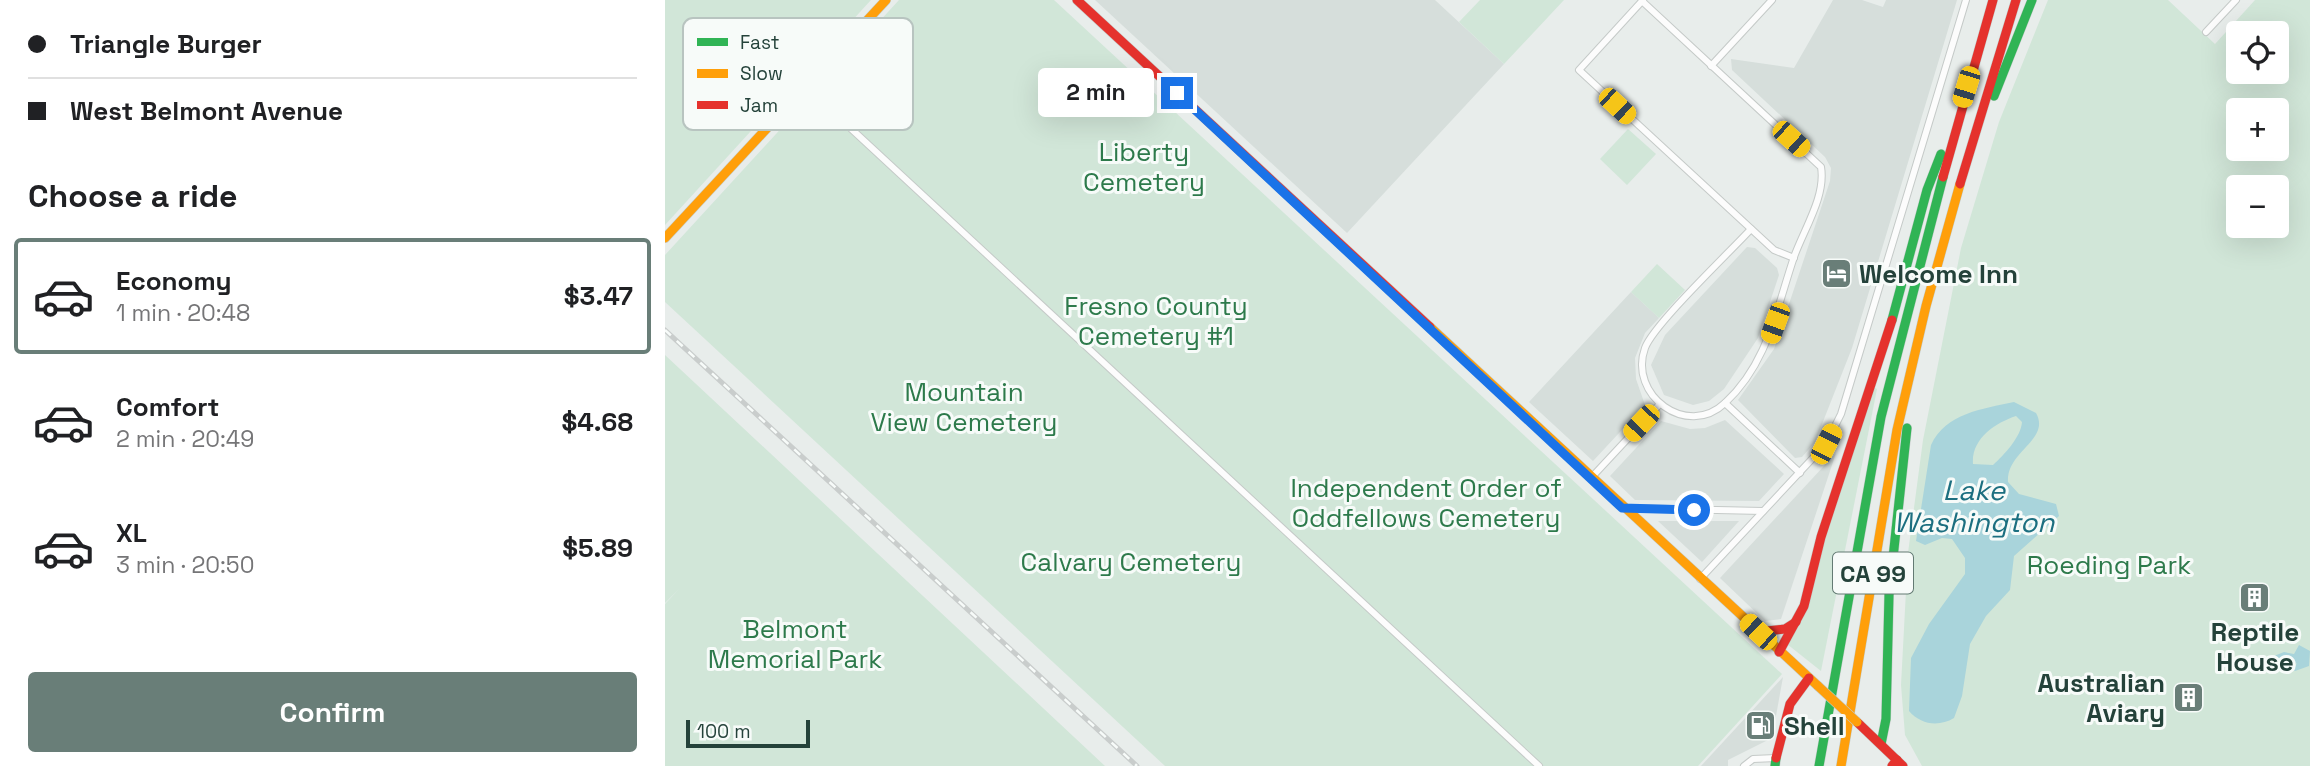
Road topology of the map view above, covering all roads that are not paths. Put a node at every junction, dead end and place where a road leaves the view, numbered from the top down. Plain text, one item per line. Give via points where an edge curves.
1 (886, 0) edge
2 (1077, 0) edge
3 (1642, 0) edge
4 (1772, 0) edge
5 (1966, 0) edge
6 (1993, 0) edge
7 (2016, 0) edge
8 (2032, 0) edge
9 (2236, 0) edge
10 (869, 18) edge
11 (2206, 32) dead end
12 (1711, 65) junction
13 (1959, 109) junction
14 (765, 130) edge
15 (853, 130) edge
16 (1959, 181) junction
17 (1751, 229) junction
18 (665, 238) edge
19 (1794, 258) junction
20 (1909, 382) junction
21 (1725, 403) junction
22 (1659, 405) junction
23 (1800, 472) junction
24 (1590, 478) junction
25 (1622, 508) junction
26 (1763, 511) junction
27 (1700, 579) junction
28 (1796, 621) junction
29 (1758, 632) junction
30 (1779, 652) junction
31 (1809, 678) junction
32 (1881, 744) junction
33 (1776, 762) edge
34 (1897, 764) edge
35 (1539, 766) edge
36 (1744, 766) edge
37 (1819, 766) edge
38 (1841, 766) edge

1 - 10 main road
2 - 24 main road
3 - 12 street
3 - 17 street via 1579,70
4 - 12 street
5 - 23 street via 1841,414 1826,444
6 - 13 main road, CA 99
7 - 16 main road, CA 99
8 - 16 main road
9 - 11 street
12 - 19 street via 1821,167 1823,181
13 - 28 main road via 1927,190 1896,306
13 - 37 main road, CA 99 via 1881,417
14 - 18 main road
15 - 35 street
16 - 20 main road, CA 99
17 - 19 street via 1774,250
17 - 22 street via 1648,342 1643,376
19 - 21 street via 1768,342
20 - 32 main road via 1889,595 1886,719
20 - 38 main road, CA 99 via 1885,493
21 - 22 street via 1695,416
21 - 23 street
22 - 24 street
23 - 26 street
24 - 25 main road
25 - 26 street
25 - 27 main road
26 - 27 street
27 - 29 main road
28 - 29 main road via 1785,629
28 - 30 main road
29 - 30 main road
30 - 31 main road
31 - 32 main road, bridge
31 - 33 main road via 1790,704
32 - 34 main road
33 - 36 street via 1753,759

